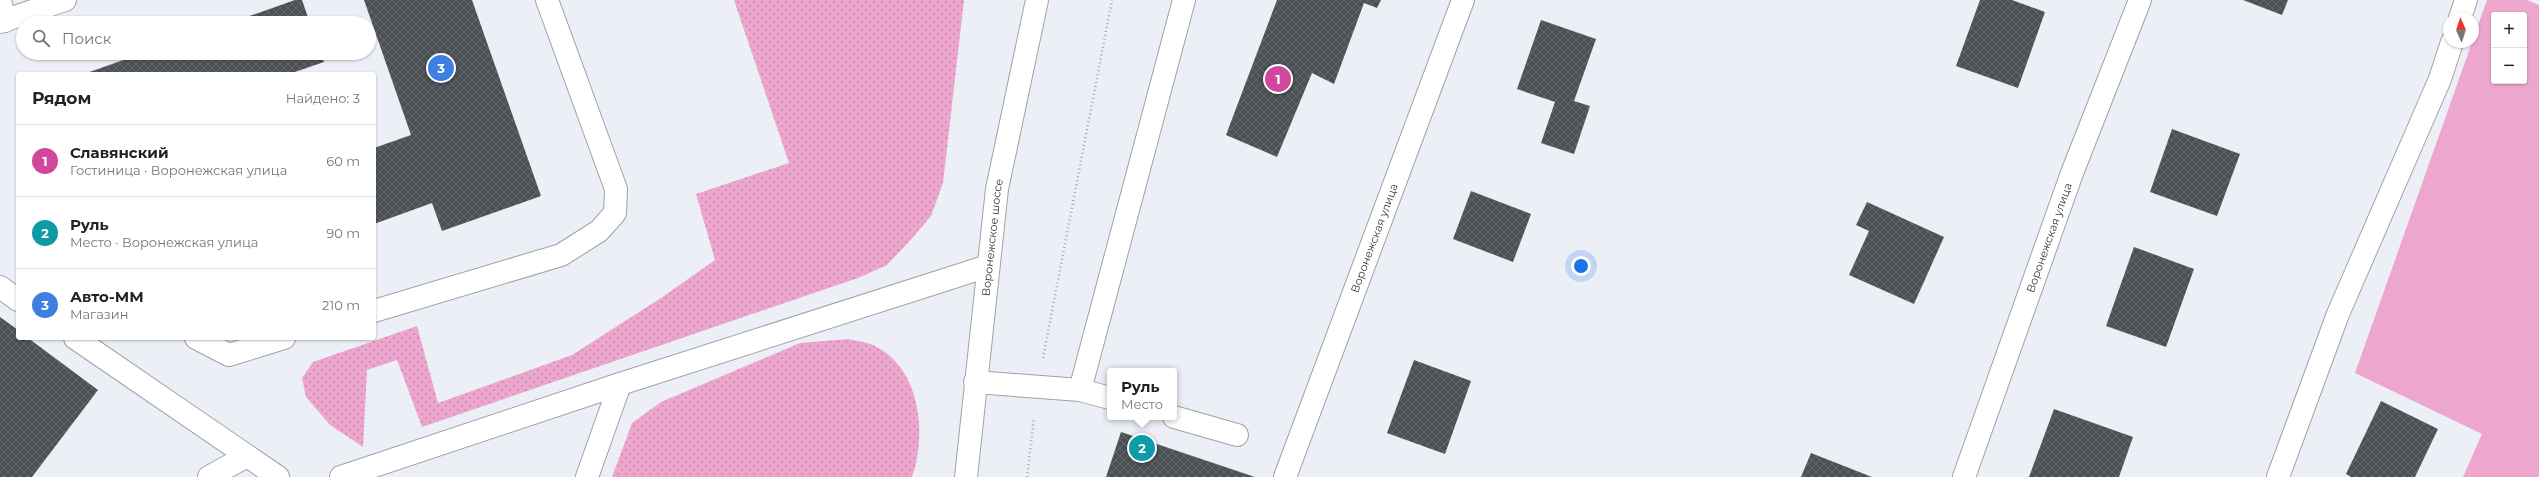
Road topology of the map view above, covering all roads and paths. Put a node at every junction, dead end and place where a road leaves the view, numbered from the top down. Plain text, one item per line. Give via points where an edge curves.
1 (65, 0) edge
2 (547, 0) edge
3 (1037, 0) edge
4 (1112, 0) edge
5 (1184, 0) edge
6 (1463, 0) edge
7 (2140, 0) edge
8 (2466, 0) edge
9 (2462, 12) edge
10 (2, 14) edge
11 (2450, 48) edge
12 (988, 266) junction
13 (0, 288) edge
14 (16, 299) edge
15 (376, 310) edge
16 (78, 340) edge
17 (200, 340) edge
18 (278, 340) edge
19 (975, 382) junction
20 (620, 384) junction
21 (1038, 386) junction
22 (1080, 390) junction
23 (1107, 397) edge
24 (1177, 418) edge
25 (1237, 435) dead end
26 (247, 456) junction
27 (209, 477) edge
28 (278, 477) edge
29 (341, 477) edge
30 (588, 477) edge
31 (966, 477) edge
32 (1027, 477) edge
33 (1285, 477) edge
34 (1964, 477) edge
35 (2278, 477) edge

1 - 10 street
2 - 15 street via 616,189 615,213 599,231 561,255
3 - 12 street, Воронежское шоссе via 997,189
4 - 21 path
5 - 22 street
6 - 33 street, Воронежская улица
7 - 34 street, Воронежская улица via 2072,173
8 - 9 street
11 - 35 street via 2338,314
12 - 19 street, Воронежское шоссе
12 - 20 street
13 - 14 street
16 - 26 street
17 - 18 street via 229,355
19 - 21 street
19 - 31 street, Воронежское шоссе
20 - 29 street
20 - 30 street
21 - 22 street
21 - 32 path
22 - 23 street
24 - 25 street
26 - 27 street
26 - 28 street

